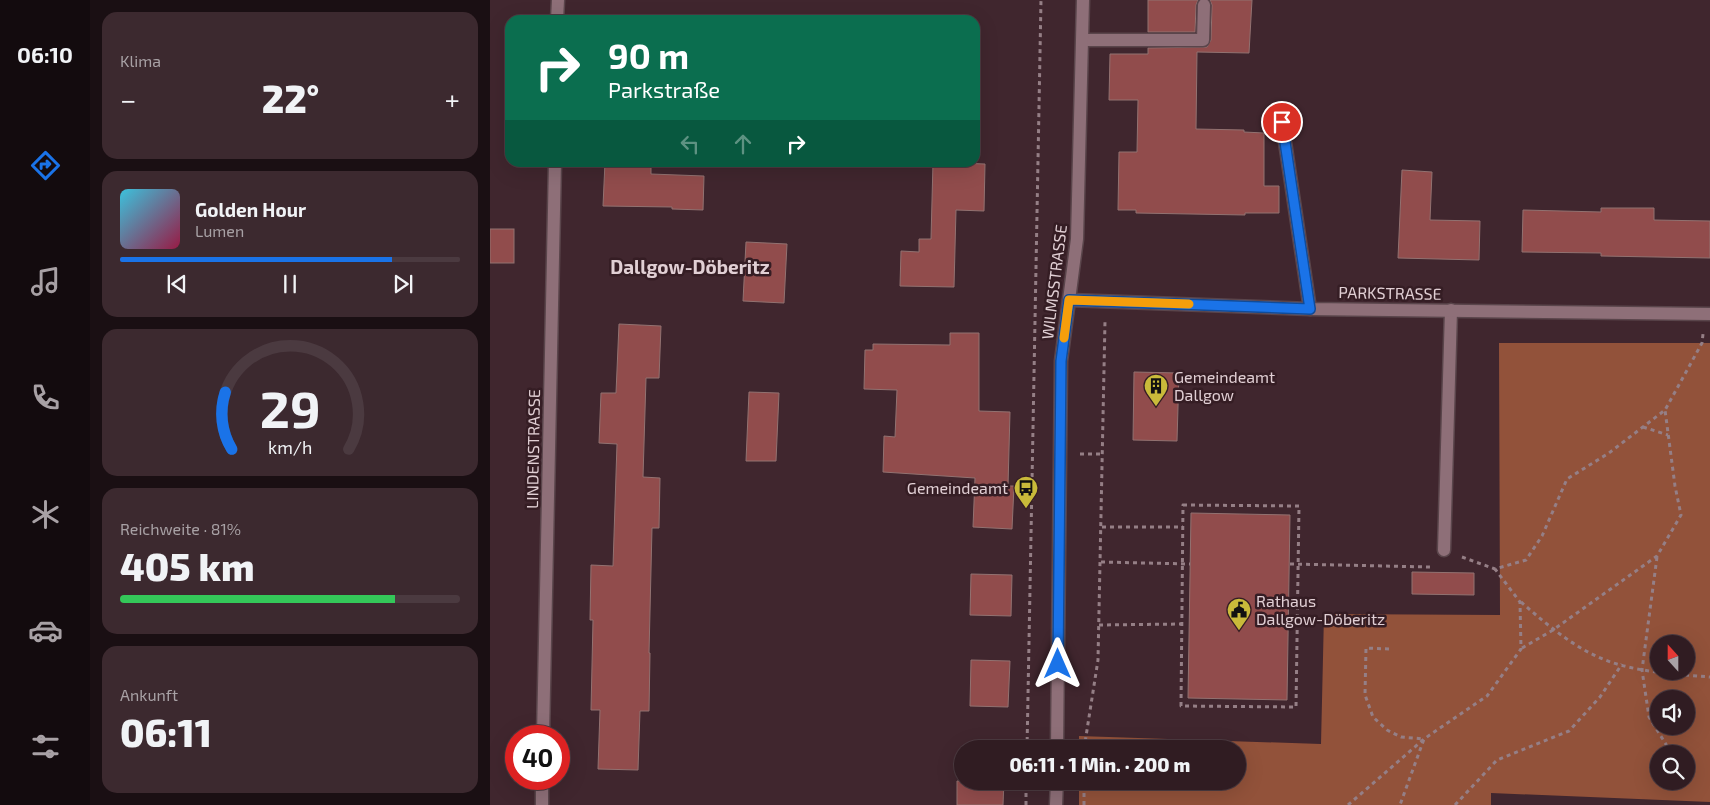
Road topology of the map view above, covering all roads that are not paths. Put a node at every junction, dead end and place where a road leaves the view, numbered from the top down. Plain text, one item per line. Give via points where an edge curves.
1 (558, 0) edge
2 (1083, 0) edge
3 (1204, 5) dead end
4 (557, 15) edge
5 (1082, 40) junction
6 (1282, 122) dead end
7 (554, 167) edge
8 (1069, 300) junction
9 (1310, 309) junction
10 (1451, 310) junction
11 (1706, 314) edge
12 (1444, 550) road end
13 (543, 725) edge
14 (1057, 740) edge
15 (542, 790) edge
16 (1057, 790) edge
17 (542, 805) edge
18 (1056, 805) edge

1 - 4 street
2 - 5 street, WILMSSTRASSE
3 - 5 street via 1203,40
5 - 8 street, WILMSSTRASSE via 1078,239
6 - 9 street
7 - 13 street, LINDENSTRASSE
8 - 9 street, PARKSTRASSE
8 - 14 street, WILMSSTRASSE via 1061,370
9 - 10 street, PARKSTRASSE
10 - 11 street, PARKSTRASSE
10 - 12 street
15 - 17 street
16 - 18 street

